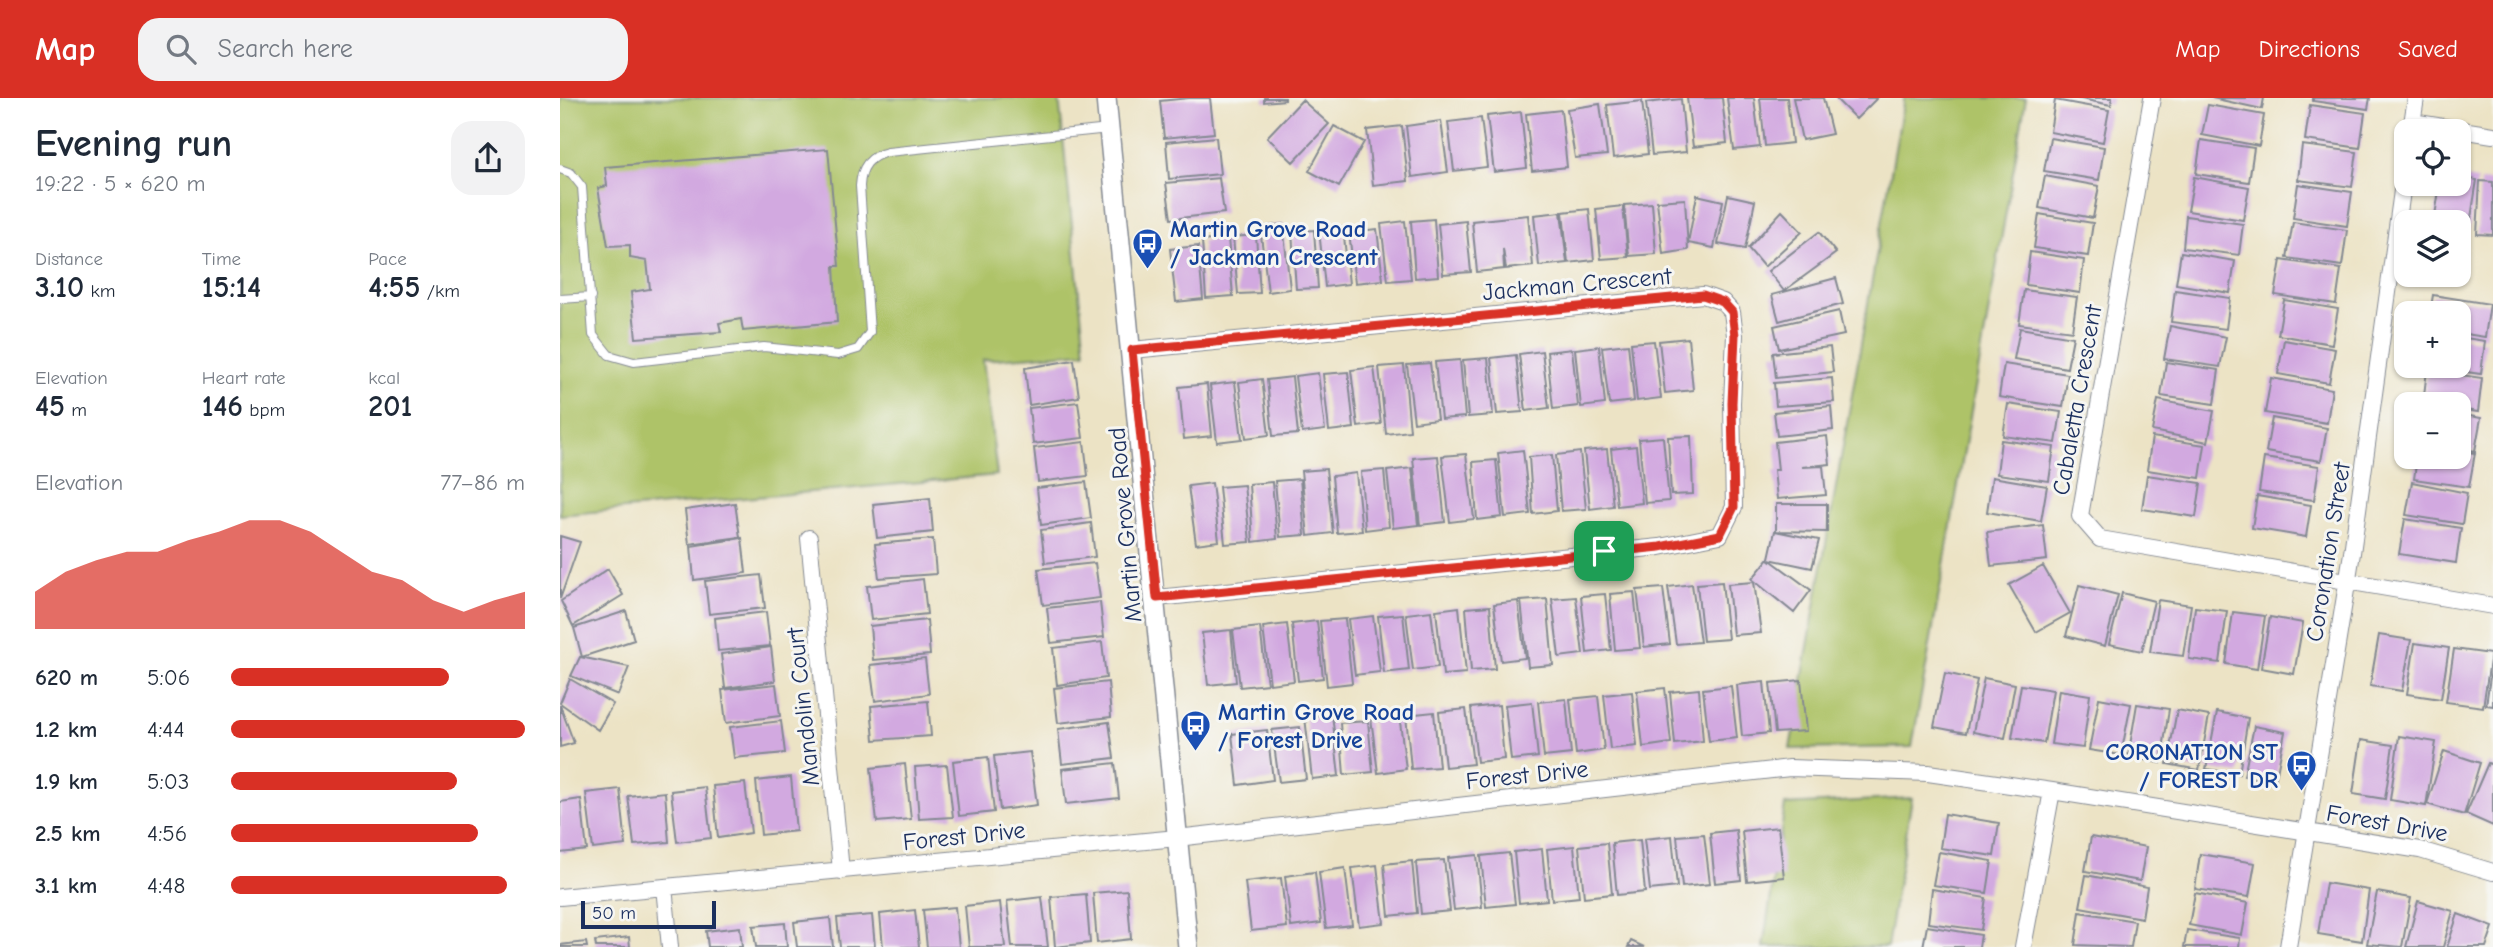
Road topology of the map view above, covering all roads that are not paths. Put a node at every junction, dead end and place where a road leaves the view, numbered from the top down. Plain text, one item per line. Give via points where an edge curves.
1 (1107, 98) edge
2 (2152, 98) edge
3 (2416, 98) edge
4 (2412, 119) edge
5 (1109, 129) junction
6 (2471, 133) edge
7 (2493, 135) edge
8 (560, 169) edge
9 (2401, 196) edge
10 (591, 297) junction
11 (560, 299) edge
12 (1132, 350) junction
13 (809, 538) dead end
14 (2347, 583) junction
15 (1157, 598) junction
16 (2493, 606) edge
17 (2052, 791) junction
18 (2307, 831) junction
19 (1177, 838) junction
20 (841, 871) junction
21 (2493, 872) edge
22 (664, 887) junction
23 (560, 897) edge
24 (670, 947) edge
25 (1188, 947) edge
26 (2024, 947) edge
27 (2288, 947) edge

1 - 5 street, Martin Grove Road
2 - 14 street, Cabaletta Crescent via 2080,516 2100,539
3 - 4 street
5 - 10 lane via 888,152 870,159 860,186 871,322 865,341 848,353 764,347 621,361 593,335
5 - 12 street, Martin Grove Road
6 - 7 street
8 - 10 lane via 571,173 582,187
9 - 14 street, Coronation Street
10 - 11 lane
12 - 15 street, Martin Grove Road
12 - 15 street, Jackman Crescent via 1703,295 1723,302 1732,312 1735,335 1734,507 1720,535 1660,547
13 - 20 street, Mandolin Court
14 - 16 street
14 - 18 street, Coronation Street
15 - 19 street, Martin Grove Road
17 - 18 street, Forest Drive
17 - 19 street, Forest Drive via 1928,773 1790,768
17 - 26 street
18 - 21 street, Forest Drive via 2442,855
18 - 27 street, Coronation Street
19 - 20 street, Forest Drive
19 - 25 street, Martin Grove Road
20 - 22 street, Forest Drive
22 - 23 street, Forest Drive
22 - 24 street

